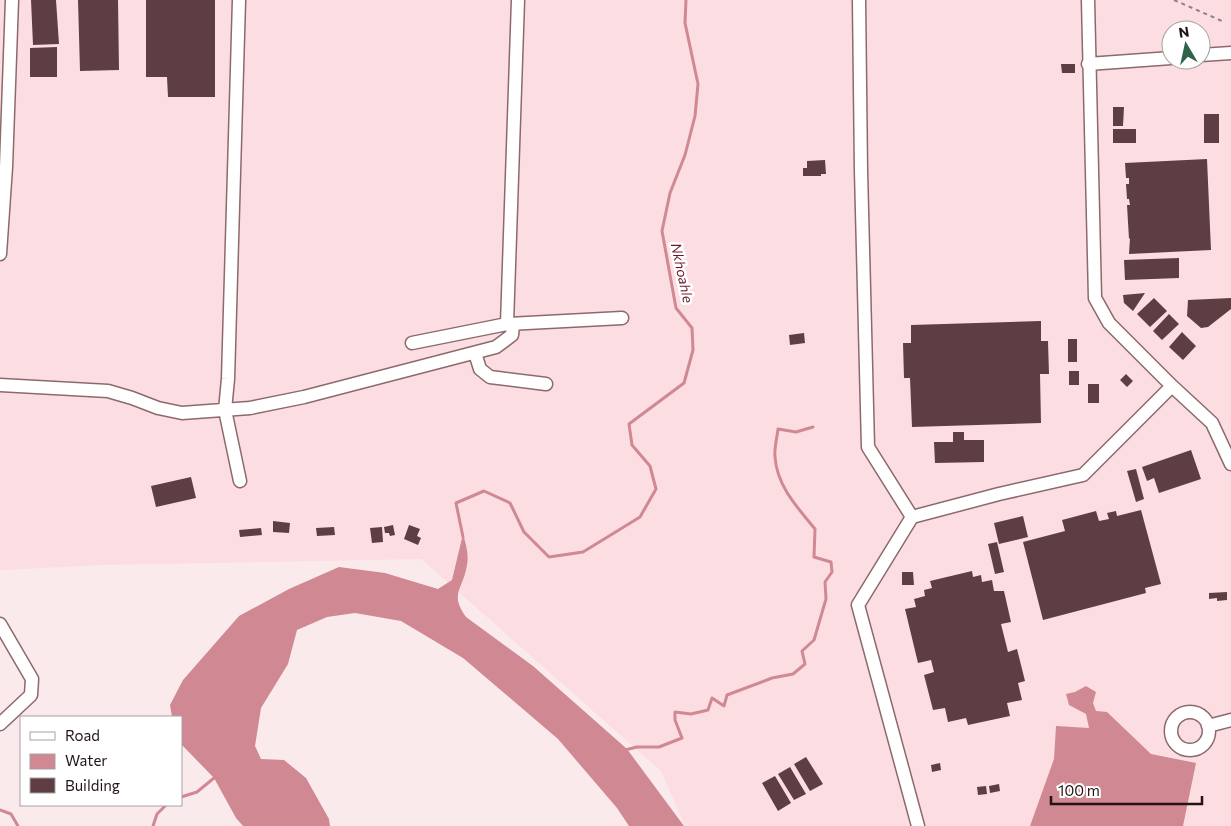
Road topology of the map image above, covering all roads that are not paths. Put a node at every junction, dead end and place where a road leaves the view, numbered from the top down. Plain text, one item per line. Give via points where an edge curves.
1 (12, 0) edge
2 (239, 0) edge
3 (518, 0) edge
4 (859, 0) edge
5 (1088, 0) edge
6 (1231, 53) edge
7 (1211, 55) edge
8 (1161, 59) edge
9 (1088, 64) junction
10 (0, 254) edge
11 (622, 318) dead end
12 (510, 324) junction
13 (412, 343) dead end
14 (475, 353) junction
15 (546, 384) dead end
16 (0, 385) edge
17 (1172, 386) junction
18 (225, 410) junction
19 (1231, 464) edge
20 (240, 481) dead end
21 (912, 517) junction
22 (0, 624) edge
23 (1231, 720) edge
24 (0, 724) edge
25 (1208, 726) dead end
26 (918, 826) edge

1 - 10 street
2 - 18 street
3 - 12 street
4 - 21 street via 868,447
5 - 9 street
6 - 7 street
8 - 9 street
9 - 17 street via 1095,298 1109,323
11 - 12 street
12 - 13 street
12 - 14 street via 512,335 496,347
14 - 15 street via 480,369 490,377
14 - 18 street via 304,397
16 - 18 street via 108,391 182,413
17 - 19 street via 1212,423
17 - 21 street via 1083,475
18 - 20 street
21 - 26 street via 858,605
22 - 24 street via 32,679 31,695
23 - 25 street

